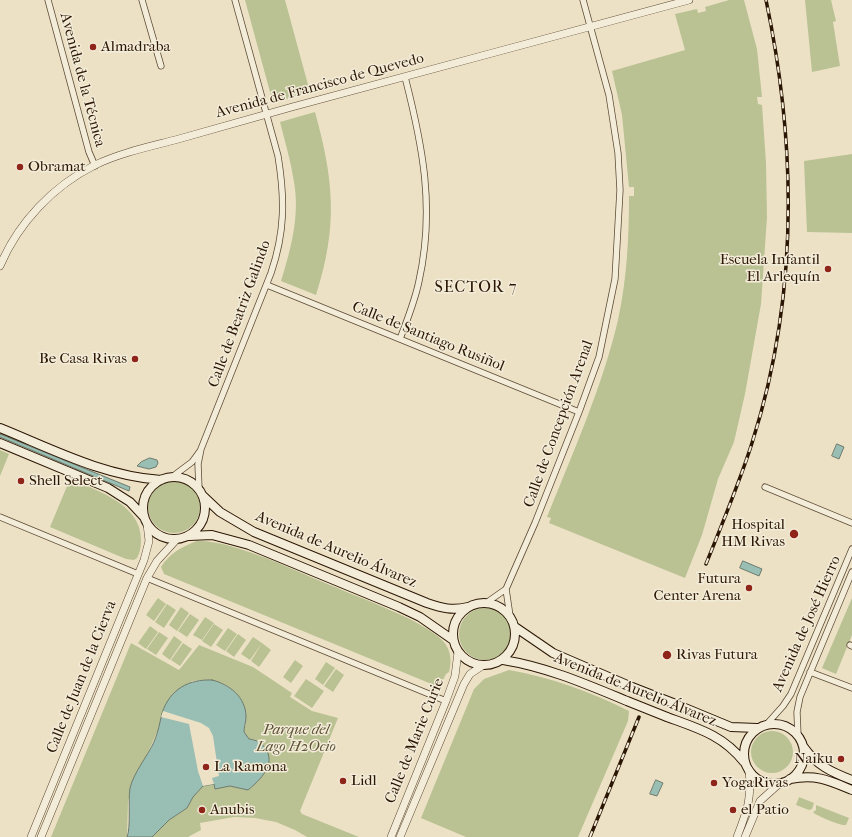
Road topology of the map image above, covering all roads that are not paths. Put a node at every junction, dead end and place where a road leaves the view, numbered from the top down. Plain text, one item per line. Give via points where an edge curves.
1 (48, 0) edge
2 (142, 0) edge
3 (235, 0) edge
4 (583, 0) edge
5 (689, 0) edge
6 (591, 26) junction
7 (160, 66) dead end
8 (405, 77) junction
9 (266, 114) junction
10 (95, 166) junction
11 (0, 266) edge
12 (267, 285) junction
13 (400, 339) junction
14 (579, 412) junction
15 (0, 428) edge
16 (0, 443) edge
17 (201, 449) junction
18 (172, 477) junction
19 (161, 480) junction
20 (765, 487) dead end
21 (201, 492) junction
22 (0, 517) edge
23 (146, 521) junction
24 (852, 523) edge
25 (189, 536) junction
26 (177, 539) junction
27 (852, 549) edge
28 (852, 572) edge
29 (138, 574) junction
30 (147, 578) junction
31 (506, 589) junction
32 (486, 603) junction
33 (468, 607) junction
34 (510, 616) junction
35 (515, 627) junction
36 (453, 640) junction
37 (458, 652) junction
38 (503, 660) junction
39 (482, 666) junction
40 (810, 672) junction
41 (852, 688) edge
42 (446, 701) junction
43 (766, 725) junction
44 (757, 728) junction
45 (798, 736) junction
46 (802, 744) junction
47 (747, 768) junction
48 (790, 779) junction
49 (852, 780) edge
50 (780, 783) junction
51 (852, 790) edge
52 (31, 837) edge
53 (41, 837) edge
54 (391, 837) edge
55 (400, 837) edge
56 (737, 837) edge
57 (744, 837) edge

1 - 10 street, Avenida de la Técnica
2 - 7 street
3 - 9 street, Calle de Beatriz Galindo
4 - 6 street, Calle de Concepción Arenal
5 - 6 street, Avenida de Francisco de Quevedo
6 - 8 street, Avenida de Francisco de Quevedo
6 - 14 street, Calle de Concepción Arenal via 608,95 618,153 619,235 608,319 599,357
8 - 9 street, Avenida de Francisco de Quevedo
8 - 13 street via 426,173 427,216 426,247 419,282
9 - 10 street, Avenida de Francisco de Quevedo via 131,152
9 - 12 street, Calle de Beatriz Galindo via 278,156 284,204 279,249
10 - 11 street, Avenida de Francisco de Quevedo via 55,191 34,212 6,252
12 - 13 street, Calle de Santiago Rusiñol
12 - 17 street, Calle de Beatriz Galindo
13 - 14 street, Calle de Santiago Rusiñol
14 - 31 street, Calle de Concepción Arenal
15 - 19 main road via 100,469
16 - 23 main road via 108,488 130,502
17 - 18 street, Calle de Beatriz Galindo via 192,462
17 - 21 street, Calle de Beatriz Galindo via 198,464
18 - 19 main road
18 - 21 main road via 188,480
19 - 23 main road via 152,485 145,497
20 - 24 street
21 - 25 main road via 206,506 203,521
21 - 33 main road, Avenida de Aurelio Álvarez via 220,512 254,532 427,603 447,610
22 - 29 street
23 - 26 main road via 153,532 162,537
23 - 29 street, Calle de Juan de la Cierva via 149,541
25 - 26 main road
25 - 36 main road, Avenida de Aurelio Álvarez via 212,535 249,545 420,617
26 - 30 street, Calle de Juan de la Cierva via 157,561
27 - 43 street, Avenida de José Hierro via 791,694
28 - 40 street, Avenida de José Hierro
29 - 52 street, Calle de Juan de la Cierva
30 - 42 street
30 - 53 street, Calle de Juan de la Cierva
31 - 32 street
31 - 34 street
32 - 33 main road
32 - 34 main road via 496,605
33 - 36 main road via 456,620
34 - 35 main road
35 - 38 main road via 514,646
35 - 44 main road, Avenida de Aurelio Álvarez, bridge via 553,652 632,687 731,727
36 - 37 main road
37 - 39 main road via 470,662
37 - 42 street, Calle de Marie Curie via 456,672
38 - 39 main road
38 - 47 main road, Avenida de Aurelio Álvarez, bridge via 536,666 563,675 711,734 736,752
39 - 55 street, Calle de Marie Curie via 470,674 464,684
40 - 41 street
40 - 45 street, Avenida de José Hierro via 797,712
42 - 54 street, Calle de Marie Curie
43 - 44 main road
43 - 45 main road via 787,726
44 - 47 main road via 745,745
45 - 46 main road
46 - 48 main road via 802,764
46 - 49 main road via 820,765
47 - 50 main road via 762,781
47 - 56 street via 751,792
48 - 50 main road
48 - 51 main road via 808,775
50 - 57 street via 760,801

